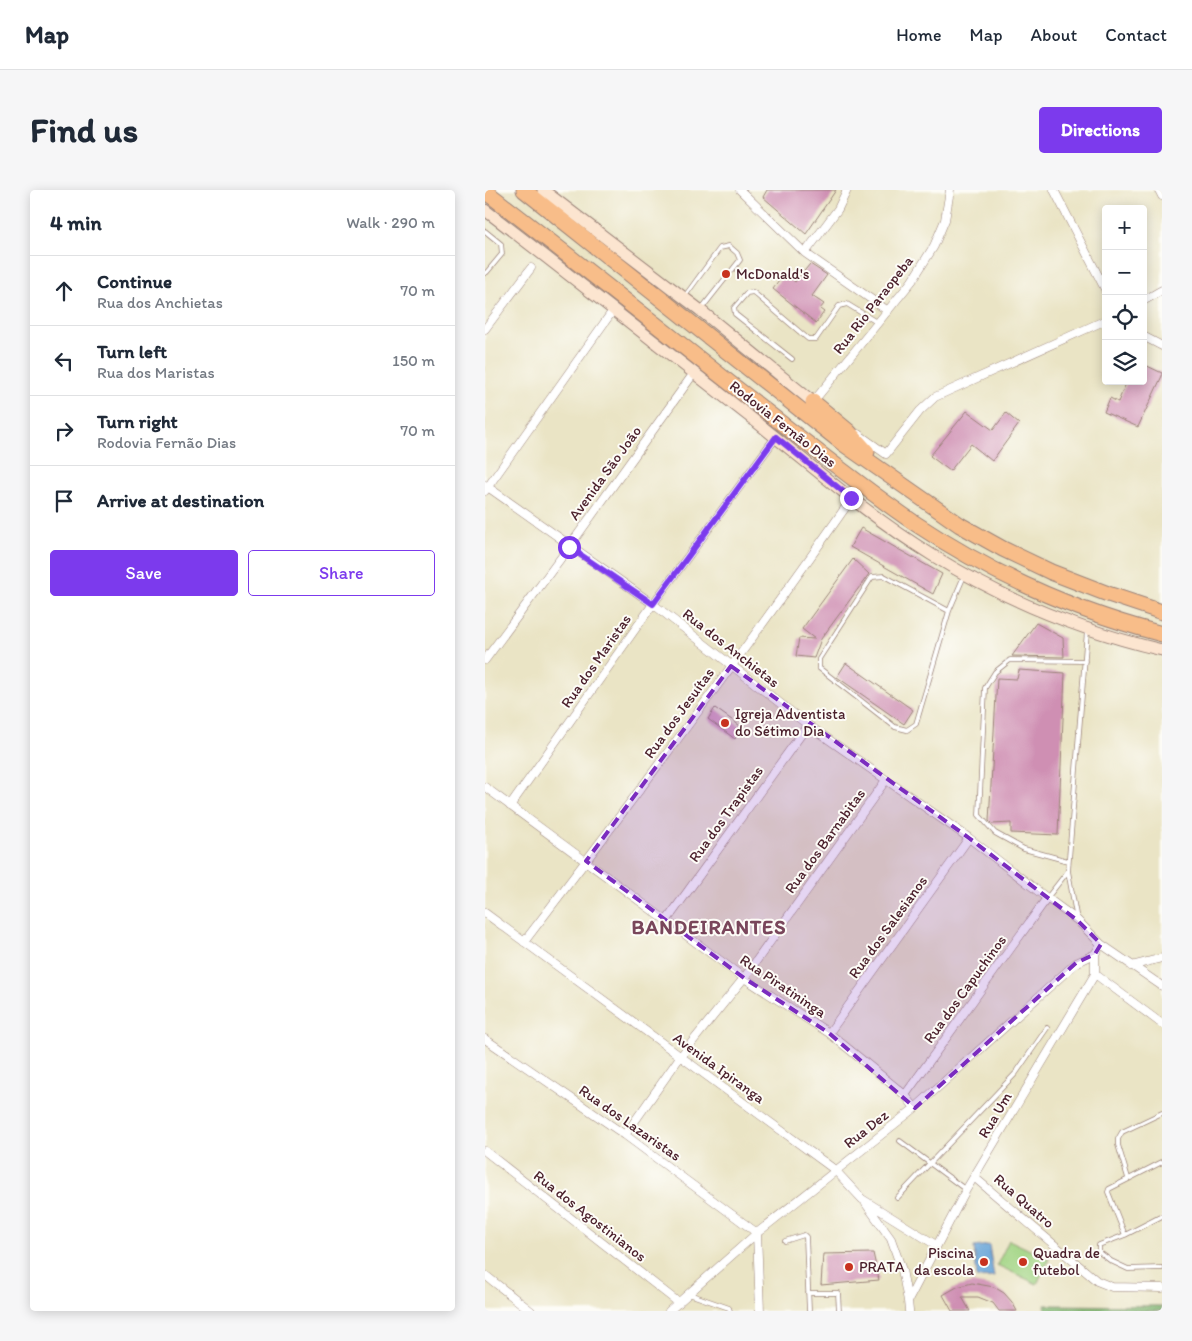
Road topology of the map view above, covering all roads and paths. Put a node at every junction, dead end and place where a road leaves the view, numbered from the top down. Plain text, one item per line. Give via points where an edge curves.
1 (524, 190) edge
2 (543, 190) edge
3 (740, 190) edge
4 (847, 190) edge
5 (950, 190) edge
6 (1054, 190) edge
7 (1159, 190) edge
8 (485, 192) edge
9 (1162, 196) edge
10 (485, 210) edge
11 (485, 231) edge
12 (805, 253) junction
13 (531, 268) dead end
14 (485, 272) edge
15 (1102, 283) edge
16 (1162, 290) edge
17 (684, 297) junction
18 (1147, 299) edge
19 (614, 309) junction
20 (700, 310) junction
21 (888, 311) junction
22 (1102, 322) edge
23 (877, 323) junction
24 (485, 329) edge
25 (1147, 338) edge
26 (1162, 346) edge
27 (792, 359) dead end
28 (694, 373) junction
29 (813, 402) junction
30 (776, 437) junction
31 (883, 470) junction
32 (486, 488) edge
33 (851, 498) junction
34 (569, 547) junction
35 (965, 574) junction
36 (653, 604) junction
37 (949, 611) junction
38 (1162, 612) edge
39 (1087, 629) junction
40 (1162, 634) edge
41 (1162, 650) edge
42 (485, 660) edge
43 (1085, 661) junction
44 (731, 666) junction
45 (808, 725) junction
46 (886, 780) junction
47 (485, 787) edge
48 (510, 806) junction
49 (969, 838) junction
50 (586, 861) junction
51 (1068, 861) junction
52 (1067, 871) junction
53 (1047, 898) junction
54 (485, 913) edge
55 (667, 920) junction
56 (1077, 920) junction
57 (525, 942) junction
58 (1101, 944) junction
59 (1095, 954) junction
60 (1162, 958) edge
61 (1131, 966) junction
62 (1095, 974) junction
63 (744, 978) junction
64 (1162, 986) edge
65 (1162, 1024) edge
66 (1047, 1028) dead end
67 (829, 1033) junction
68 (485, 1039) edge
69 (680, 1057) junction
70 (905, 1095) junction
71 (915, 1108) junction
72 (1162, 1113) edge
73 (625, 1135) junction
74 (900, 1141) dead end
75 (485, 1151) edge
76 (1162, 1162) edge
77 (930, 1163) junction
78 (835, 1170) junction
79 (975, 1177) junction
80 (1128, 1178) junction
81 (966, 1190) junction
82 (862, 1198) junction
83 (897, 1198) dead end
84 (1162, 1216) edge
85 (757, 1233) junction
86 (1125, 1235) junction
87 (785, 1241) dead end
88 (937, 1245) junction
89 (1162, 1268) edge
90 (485, 1275) edge
91 (1162, 1288) edge
92 (808, 1293) junction
93 (689, 1294) junction
94 (908, 1301) junction
95 (679, 1302) junction
96 (531, 1311) edge
97 (669, 1311) edge
98 (730, 1311) edge
99 (760, 1311) edge
100 (809, 1311) edge
101 (839, 1311) edge
102 (909, 1311) edge

1 - 31 highway, Rodovia Fernão Dias via 841,442
2 - 17 street
3 - 12 street
4 - 12 street
5 - 21 street, Rua Rio Paraopeba via 945,220 934,246
6 - 15 street
7 - 9 street
8 - 40 highway, Rodovia Fernão Dias via 827,459 914,522 992,568 1043,592 1100,615
10 - 19 street, Rodovia Fernão Dias
11 - 14 lane via 501,244 502,254
12 - 21 street
13 - 24 street
16 - 18 street
17 - 20 street
17 - 20 lane via 720,248 729,246 740,260
19 - 28 street, Rodovia Fernão Dias
19 - 32 street
20 - 29 street
21 - 23 street, Rua Rio Paraopeba
22 - 29 street via 935,397 886,454
23 - 27 lane via 847,304 839,306 815,339 809,339 753,292 747,293 734,308 735,314
23 - 29 street, Rua Rio Paraopeba
25 - 26 street
28 - 30 street, Rodovia Fernão Dias
28 - 34 street, Avenida São João
29 - 31 highway via 847,431
30 - 33 street, Rodovia Fernão Dias
30 - 36 street, Rua dos Maristas
31 - 38 highway, Rodovia Fernão Dias via 960,525 1003,549 1059,575
32 - 34 street, Rua dos Anchietas
33 - 35 street, Rodovia Fernão Dias
33 - 44 street, Rua dos Jesuítas
34 - 36 street, Rua dos Anchietas
34 - 42 street, Avenida São João
35 - 37 lane
35 - 39 street, Rodovia Fernão Dias
36 - 44 street, Rua dos Anchietas
36 - 48 street, Rua dos Maristas
37 - 37 lane via 917,724 907,730 895,727 819,668 819,659 872,577 884,576
39 - 41 street, Rodovia Fernão Dias
39 - 43 lane
43 - 51 lane
43 - 51 lane via 1010,660 995,672 985,688 979,815 995,833 1024,849
44 - 45 street, Rua dos Anchietas
44 - 50 street, Rua dos Jesuítas
45 - 46 street, Rua dos Anchietas
45 - 55 street, Rua dos Trapistas
46 - 49 street, Rua dos Anchietas
46 - 63 street, Rua dos Barnabitas
47 - 48 street, Rua Piratininga
48 - 50 street, Rua Piratininga
49 - 53 street, Rua dos Anchietas
49 - 67 street, Rua dos Salesianos
50 - 55 street, Rua Piratininga
50 - 57 street, Rua dos Jesuítas
51 - 52 lane
52 - 53 lane
52 - 56 lane
53 - 56 street, Rua dos Anchietas
53 - 70 street, Rua dos Capuchinos
54 - 57 street, Avenida Ipiranga
55 - 63 street, Rua Piratininga
56 - 58 street, Rua dos Anchietas
57 - 69 street, Avenida Ipiranga
58 - 59 street
58 - 61 street, Rua dos Anchietas
59 - 62 street
59 - 71 street, Rua Dez via 1077,963
60 - 61 street
61 - 64 street, Rua dos Anchietas
62 - 65 street
62 - 79 street, Rua Um
63 - 67 street, Rua Piratininga
63 - 69 street, Rua dos Barnabitas
66 - 77 lane via 1016,1074
67 - 70 street, Rua Piratininga
68 - 73 street, Rua dos Lazaristas
69 - 73 street, Rua dos Barnabitas
69 - 78 street, Avenida Ipiranga
70 - 71 street, Rua Piratininga
71 - 78 street, Rua Dez
72 - 80 lane via 1121,1132 1118,1145
73 - 85 street, Rua dos Lazaristas
74 - 77 lane
75 - 95 street, Rua dos Agostinianos
76 - 80 lane
77 - 81 lane
77 - 83 lane
78 - 82 street, Avenida Ipiranga
78 - 85 street, Rua Dez
79 - 81 street, Rua Um
79 - 91 street, Rua Quatro via 1097,1282 1112,1287
80 - 86 lane via 1108,1192
81 - 88 street, Rua Um
82 - 88 street, Avenida Ipiranga
82 - 94 street via 891,1239
84 - 86 lane
85 - 93 street, Rua Dez
85 - 99 street
86 - 89 lane via 1099,1245 1099,1252 1128,1269
87 - 92 lane via 800,1235 806,1237
88 - 94 street, Rua Um
90 - 96 street
92 - 100 lane
92 - 101 lane via 838,1293
93 - 95 street, Rua Dez
93 - 98 lane
94 - 102 street
95 - 97 street, Rua Dez

